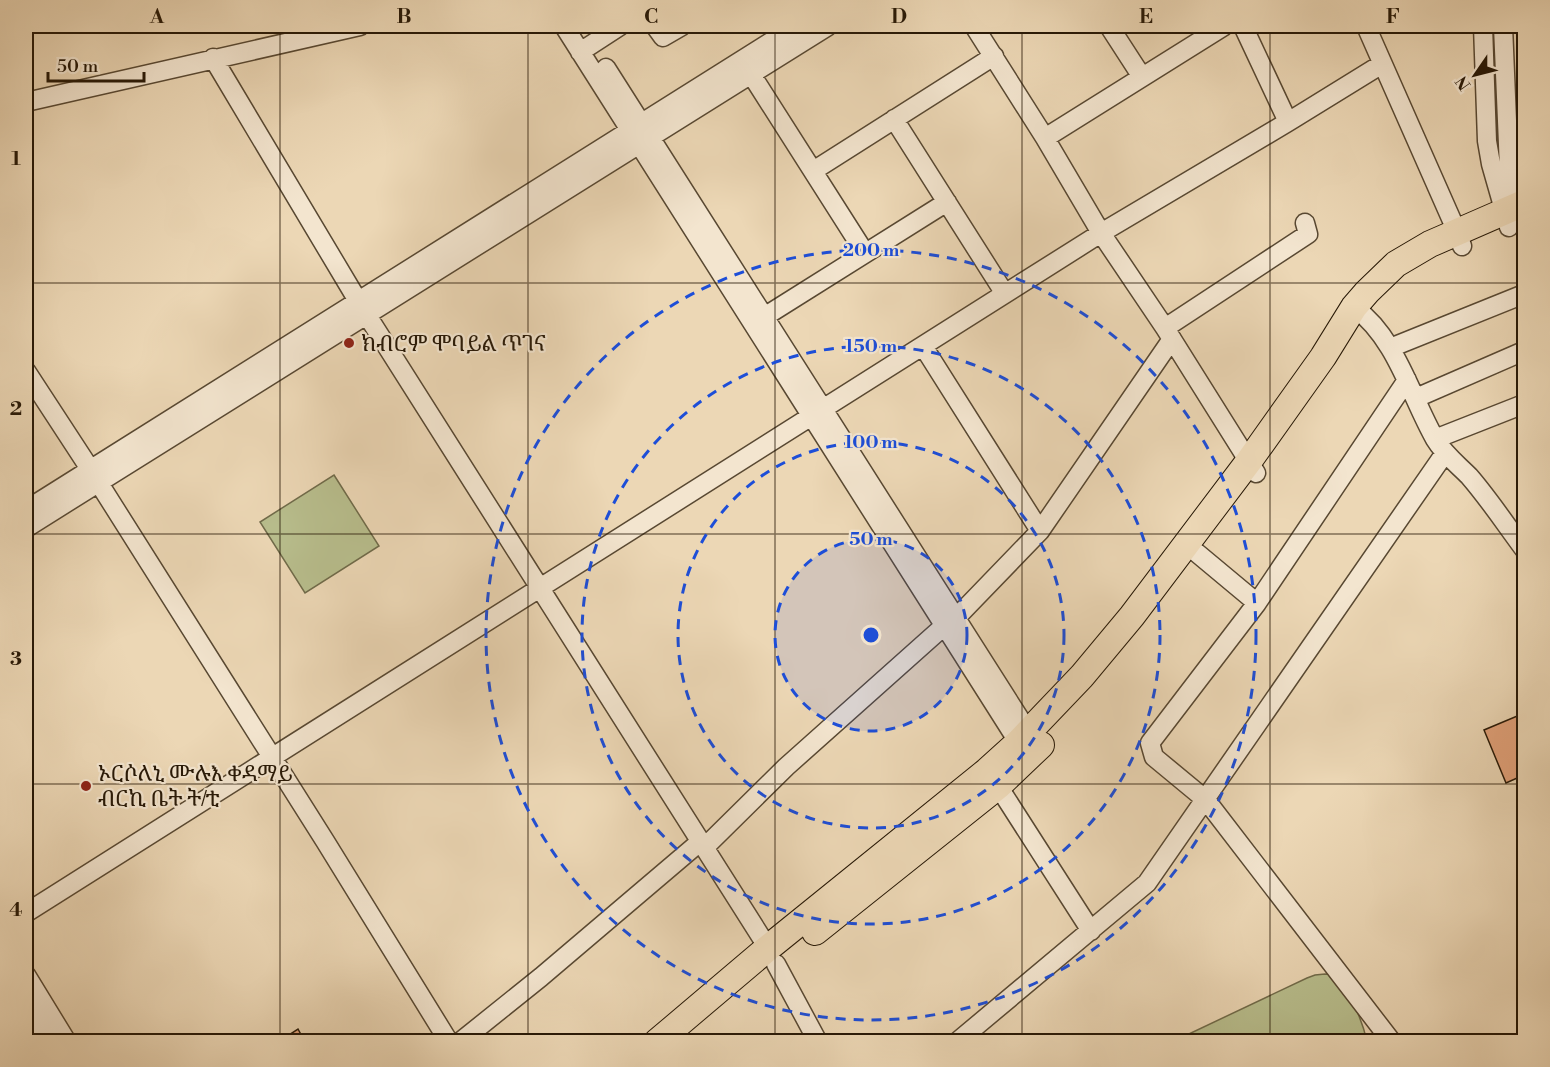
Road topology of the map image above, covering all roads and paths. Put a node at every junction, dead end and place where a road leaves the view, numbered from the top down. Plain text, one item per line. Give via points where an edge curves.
1 (360, 26) edge
2 (564, 26) edge
3 (578, 26) edge
4 (620, 26) edge
5 (655, 26) edge
6 (682, 26) edge
7 (796, 26) edge
8 (828, 26) edge
9 (975, 26) edge
10 (1109, 26) edge
11 (1224, 26) edge
12 (1243, 26) edge
13 (1366, 26) edge
14 (1484, 26) edge
15 (1503, 26) edge
16 (776, 39) edge
17 (585, 48) junction
18 (994, 57) junction
19 (213, 58) junction
20 (1382, 64) junction
21 (751, 74) junction
22 (1142, 77) junction
23 (26, 102) edge
24 (894, 119) junction
25 (1288, 122) junction
26 (640, 134) junction
27 (1046, 138) junction
28 (813, 171) junction
29 (946, 202) junction
30 (1516, 209) edge
31 (1305, 224) dead end
32 (1101, 233) junction
33 (1457, 233) junction
34 (865, 254) junction
35 (1005, 294) junction
36 (1524, 294) edge
37 (362, 308) junction
38 (1361, 312) junction
39 (764, 317) junction
40 (1168, 333) junction
41 (923, 346) junction
42 (1390, 348) junction
43 (1524, 351) edge
44 (26, 371) edge
45 (1407, 380) junction
46 (1416, 398) junction
47 (1524, 404) edge
48 (817, 413) junction
49 (1440, 446) junction
50 (1253, 467) junction
51 (94, 476) junction
52 (26, 510) edge
53 (26, 528) edge
54 (1040, 531) junction
55 (1524, 549) edge
56 (1197, 553) junction
57 (540, 588) junction
58 (1257, 603) junction
59 (950, 622) junction
60 (1028, 745) junction
61 (273, 757) junction
62 (998, 786) junction
63 (1206, 800) junction
64 (703, 844) junction
65 (26, 913) edge
66 (1091, 931) junction
67 (772, 956) junction
68 (26, 975) edge
69 (26, 1002) edge
70 (50, 1041) edge
71 (67, 1041) edge
72 (449, 1041) edge
73 (459, 1041) edge
74 (657, 1041) edge
75 (684, 1041) edge
76 (819, 1041) edge
77 (957, 1041) edge
78 (1392, 1041) edge

1 - 19 street
2 - 17 street
3 - 17 street
4 - 17 street
5 - 6 street via 663,37
7 - 16 street
8 - 16 street
9 - 18 street
10 - 22 street
11 - 22 street
12 - 25 street
13 - 20 street
14 - 30 street via 1486,141 1491,164
15 - 30 street via 1509,168
16 - 21 street
16 - 26 street
17 - 26 street
18 - 24 street
18 - 27 street
19 - 23 street
19 - 37 street
20 - 25 street
20 - 33 street
21 - 26 street
21 - 28 street
22 - 27 street
24 - 28 street
24 - 29 street
25 - 32 street
26 - 37 street
26 - 39 street
26 - 48 street
27 - 32 street
28 - 34 street
29 - 34 street
29 - 35 street
30 - 33 highway
31 - 40 street via 1308,234
32 - 35 street
32 - 40 street
33 - 38 highway via 1436,257
34 - 39 street
35 - 41 street
36 - 42 street
37 - 51 street
37 - 57 street
38 - 42 street
38 - 50 highway
39 - 48 street
40 - 50 street
40 - 54 street
41 - 48 street
41 - 54 street
42 - 45 street
43 - 46 street
44 - 51 street
45 - 46 street
45 - 58 street
46 - 49 street
47 - 49 street
48 - 57 street
48 - 59 street
49 - 55 street
49 - 63 street
50 - 56 highway
50 - 60 highway
51 - 52 street
51 - 53 street
51 - 61 street
54 - 59 street
56 - 58 street
56 - 60 highway via 1124,652
57 - 61 street
57 - 64 street
58 - 63 street via 1150,743 1154,757
59 - 60 street
59 - 64 street
60 - 62 highway
60 - 67 highway via 977,778
61 - 65 street
61 - 72 street
62 - 66 street
62 - 67 highway
63 - 66 street via 1147,883
63 - 78 street
64 - 67 street
64 - 73 street
66 - 77 street
67 - 74 highway
67 - 75 highway
67 - 76 street
68 - 71 street
69 - 70 street

